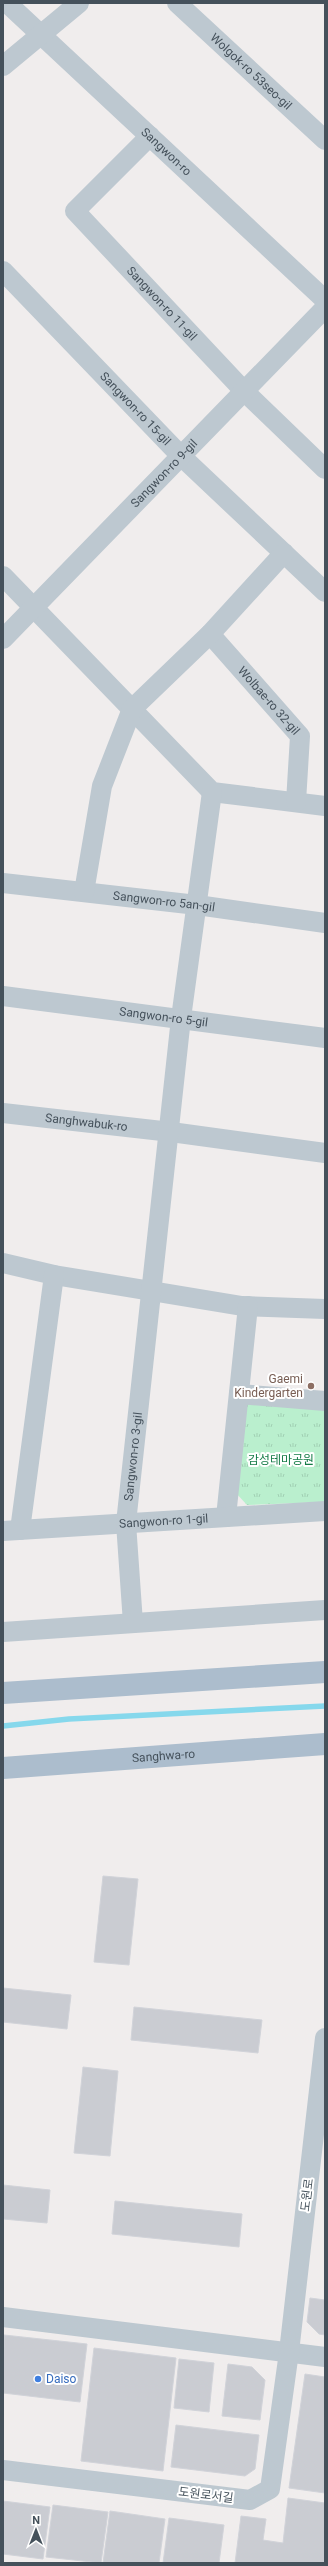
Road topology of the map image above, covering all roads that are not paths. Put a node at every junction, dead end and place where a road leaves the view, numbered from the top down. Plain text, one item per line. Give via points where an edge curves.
1 (7, 3) edge
2 (79, 3) edge
3 (177, 3) edge
4 (42, 36) junction
5 (3, 66) edge
6 (150, 136) junction
7 (325, 140) edge
8 (3, 270) edge
9 (325, 300) edge
10 (325, 308) edge
11 (244, 392) junction
12 (181, 456) junction
13 (325, 469) edge
14 (284, 553) junction
15 (3, 576) edge
16 (325, 592) edge
17 (34, 607) junction
18 (210, 634) junction
19 (3, 639) edge
20 (132, 709) junction
21 (212, 792) junction
22 (296, 802) junction
23 (325, 806) edge
24 (3, 883) edge
25 (84, 892) junction
26 (197, 905) junction
27 (325, 923) edge
28 (3, 996) edge
29 (181, 1018) junction
30 (325, 1038) edge
31 (3, 1113) edge
32 (170, 1132) junction
33 (325, 1153) edge
34 (3, 1263) edge
35 (54, 1275) junction
36 (150, 1291) junction
37 (248, 1306) junction
38 (325, 1309) edge
39 (238, 1394) junction
40 (325, 1401) edge
41 (325, 1511) edge
42 (226, 1517) junction
43 (126, 1523) junction
44 (12, 1531) edge
45 (325, 1610) edge
46 (133, 1623) junction
47 (3, 1632) edge
48 (325, 1672) edge
49 (3, 1693) edge
50 (325, 1744) edge
51 (3, 1768) edge
52 (325, 2038) edge
53 (3, 2317) edge
54 (289, 2352) junction
55 (325, 2357) edge
56 (3, 2470) edge

1 - 4 street, Sangwon-ro
2 - 4 street
3 - 7 street, Wolgok-ro 53seo-gil
4 - 5 street
4 - 6 street, Sangwon-ro
6 - 9 street, Sangwon-ro
6 - 11 street, Sangwon-ro 11-gil via 75,211
8 - 12 street, Sangwon-ro 15-gil
10 - 11 street, Sangwon-ro 9-gil
11 - 12 street, Sangwon-ro 9-gil
11 - 13 street, Sangwon-ro 11-gil
12 - 14 street, Sangwon-ro 15-gil
12 - 17 street, Sangwon-ro 9-gil
14 - 16 street, Sangwon-ro 15-gil
14 - 18 street
15 - 17 street
17 - 19 street, Sangwon-ro 9-gil
17 - 20 street
18 - 20 street
18 - 22 street, Wolbae-ro 32-gil via 300,736
20 - 21 street
20 - 25 street via 102,786
21 - 22 street
21 - 26 street
22 - 23 street
24 - 25 street, Sangwon-ro 5an-gil
25 - 26 street, Sangwon-ro 5an-gil
26 - 27 street, Sangwon-ro 5an-gil
26 - 29 street
28 - 29 street, Sangwon-ro 5-gil
29 - 30 street, Sangwon-ro 5-gil
29 - 32 street
31 - 32 street, Sanghwabuk-ro
32 - 33 street, Sanghwabuk-ro
32 - 36 street
34 - 35 street
35 - 36 street
35 - 44 street
36 - 37 street
36 - 43 street, Sangwon-ro 3-gil
37 - 38 street
37 - 39 street
39 - 40 street
39 - 42 street
41 - 42 street, Sangwon-ro 1-gil
42 - 43 street, Sangwon-ro 1-gil
43 - 44 street, Sangwon-ro 1-gil
43 - 46 street, Sangwon-ro 3-gil
45 - 46 street
46 - 47 street
48 - 49 main road
50 - 51 main road, Sanghwa-ro
52 - 54 street, 도원로
53 - 54 street
54 - 55 street
54 - 56 street, 도원로서길 via 270,2489 250,2500

